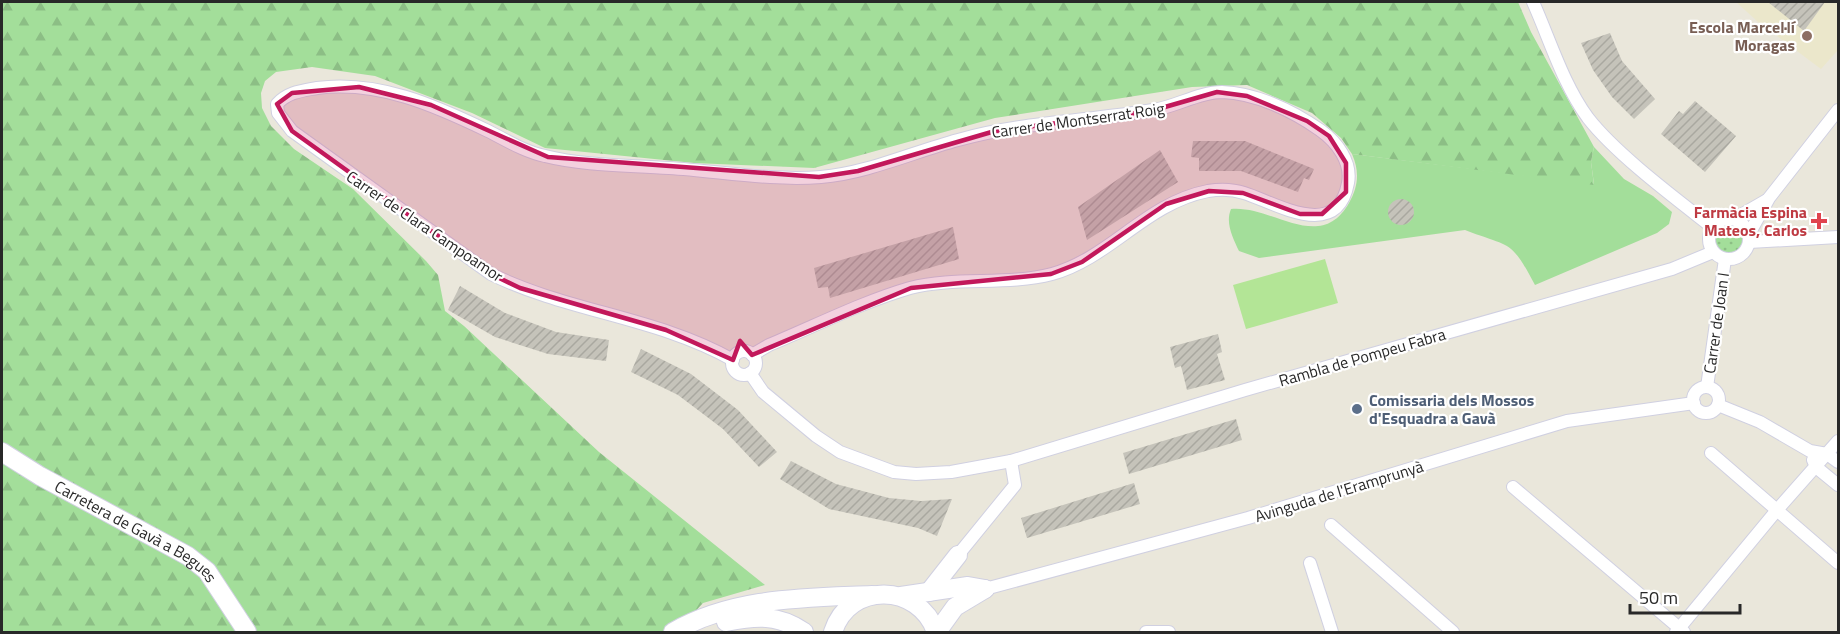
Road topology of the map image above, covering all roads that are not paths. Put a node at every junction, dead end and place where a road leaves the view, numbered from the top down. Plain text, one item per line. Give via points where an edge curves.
1 (1533, 2) edge
2 (277, 104) joint
3 (1839, 110) edge
4 (1769, 198) junction
5 (1734, 219) junction
6 (1712, 227) junction
7 (1839, 237) edge
8 (1749, 238) junction
9 (1713, 252) junction
10 (1725, 259) junction
11 (752, 355) junction
12 (733, 360) junction
13 (750, 373) junction
14 (1707, 387) junction
15 (1694, 403) junction
16 (1718, 405) junction
17 (1839, 441) edge
18 (1810, 450) junction
19 (2, 452) edge
20 (1712, 453) dead end
21 (1827, 454) junction
22 (1011, 461) junction
23 (2, 462) edge
24 (1839, 462) edge
25 (1816, 467) junction
26 (1839, 484) edge
27 (1514, 487) dead end
28 (1777, 510) junction
29 (1331, 525) dead end
30 (958, 555) junction
31 (1310, 563) dead end
32 (1839, 563) edge
33 (976, 587) junction
34 (929, 592) junction
35 (872, 595) junction
36 (901, 596) junction
37 (1680, 631) edge
38 (238, 633) edge
39 (247, 633) edge
40 (673, 633) edge
41 (697, 633) edge
42 (804, 633) edge
43 (833, 633) edge
44 (937, 633) edge
45 (1146, 633) edge
46 (1169, 633) edge
47 (1332, 633) edge
48 (1453, 633) edge

1 - 6 street via 1587,116 1607,139
2 - 11 street, Carrer de Montserrat Roig via 292,93 324,87 359,87 431,105 548,157 611,165 819,177 858,171 994,131 1163,109 1217,92 1247,96 1307,121 1329,136 1346,163 1346,192 1333,208 1322,214 1300,214 1227,189 1209,191 1166,204 1082,262 1051,274 911,288 768,345
2 - 12 street, Carrer de Clara Campoamor via 278,113 292,132 491,274 520,288 666,330
3 - 4 street
4 - 5 street
4 - 8 street
5 - 6 street via 1725,219
5 - 8 street via 1742,223
6 - 9 street via 1708,242
7 - 8 street
8 - 10 street via 1743,254
9 - 10 street
9 - 22 street, Rambla de Pompeu Fabra via 1672,269
10 - 14 street, Carrer de Joan I
11 - 12 street via 742,352
11 - 13 street via 756,364
12 - 13 street via 737,373
13 - 22 street via 763,392 816,436 840,452 878,467 927,474
14 - 15 street via 1697,391
14 - 16 street via 1716,393
15 - 16 street via 1704,413
15 - 33 street, Avinguda de l'Eramprunyà via 1568,421 1257,515
16 - 18 street via 1760,422
17 - 21 street
18 - 21 street
18 - 25 street
19 - 39 main road, Carretera de Gavà a Begues via 189,556 207,571
20 - 28 street
21 - 24 street
21 - 25 street
22 - 30 street via 1016,485
23 - 38 main road, Carretera de Gavà a Begues via 190,567 225,608
25 - 26 street
25 - 28 street
27 - 37 street
28 - 32 street
28 - 37 street
29 - 48 street
30 - 33 main road via 958,572
30 - 34 main road
31 - 47 street
33 - 34 main road
33 - 44 main road via 955,607
34 - 36 main road
35 - 36 main road
35 - 40 main road via 747,604
35 - 43 main road via 849,607
36 - 44 main road via 924,611
41 - 42 main road via 722,623 763,616 787,622
45 - 46 street

